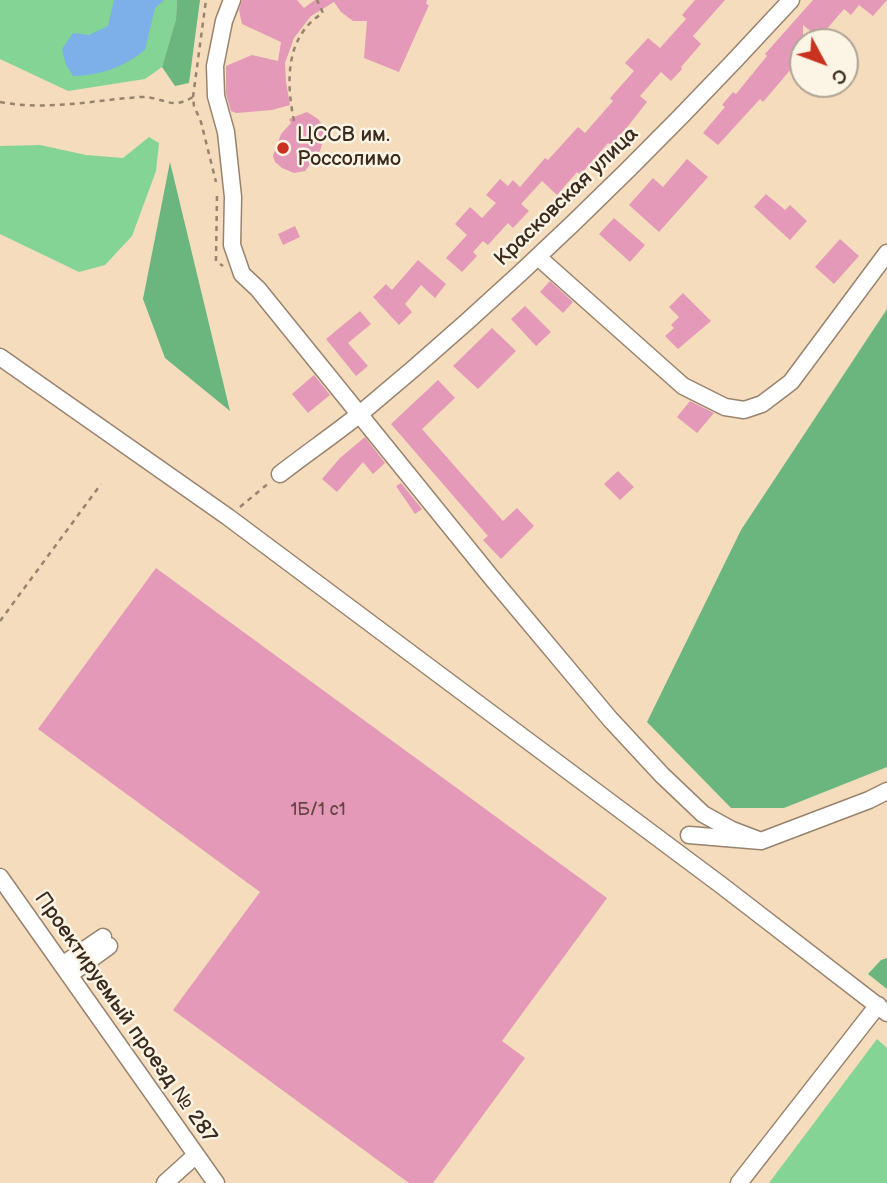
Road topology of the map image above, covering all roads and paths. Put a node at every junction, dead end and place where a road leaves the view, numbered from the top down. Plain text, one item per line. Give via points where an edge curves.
1 (206, 0) edge
2 (232, 0) edge
3 (317, 0) edge
4 (791, 0) edge
5 (193, 97) junction
6 (0, 102) edge
7 (293, 121) dead end
8 (887, 253) edge
9 (538, 257) junction
10 (242, 274) junction
11 (0, 357) edge
12 (360, 414) junction
13 (280, 474) joint
14 (101, 484) dead end
15 (236, 510) dead end
16 (0, 621) edge
17 (887, 791) edge
18 (689, 835) dead end
19 (761, 841) junction
20 (0, 877) edge
21 (106, 941) dead end
22 (66, 970) junction
23 (882, 1009) edge
24 (196, 1155) junction
25 (164, 1183) edge
26 (216, 1183) edge
27 (738, 1183) edge

1 - 5 path
2 - 10 street via 215,66 216,96 226,132 233,197 232,245
3 - 7 path via 323,13 300,35 291,61
4 - 9 street, Красковская улица via 717,81
5 - 6 path via 182,104 145,97 56,105
5 - 10 path via 217,187 216,261
8 - 9 street via 791,382 762,404 744,410 725,407 683,386
9 - 12 street, Красковская улица
10 - 12 street
11 - 23 street via 239,526
12 - 13 street, Красковская улица
12 - 19 street via 491,577 662,775 703,814
13 - 15 path
14 - 16 path
17 - 19 street
18 - 19 street
20 - 22 street, Проектируемый проезд № 287
21 - 22 street
22 - 24 street, Проектируемый проезд № 287
23 - 27 street
24 - 25 street
24 - 26 street, Проектируемый проезд № 287

